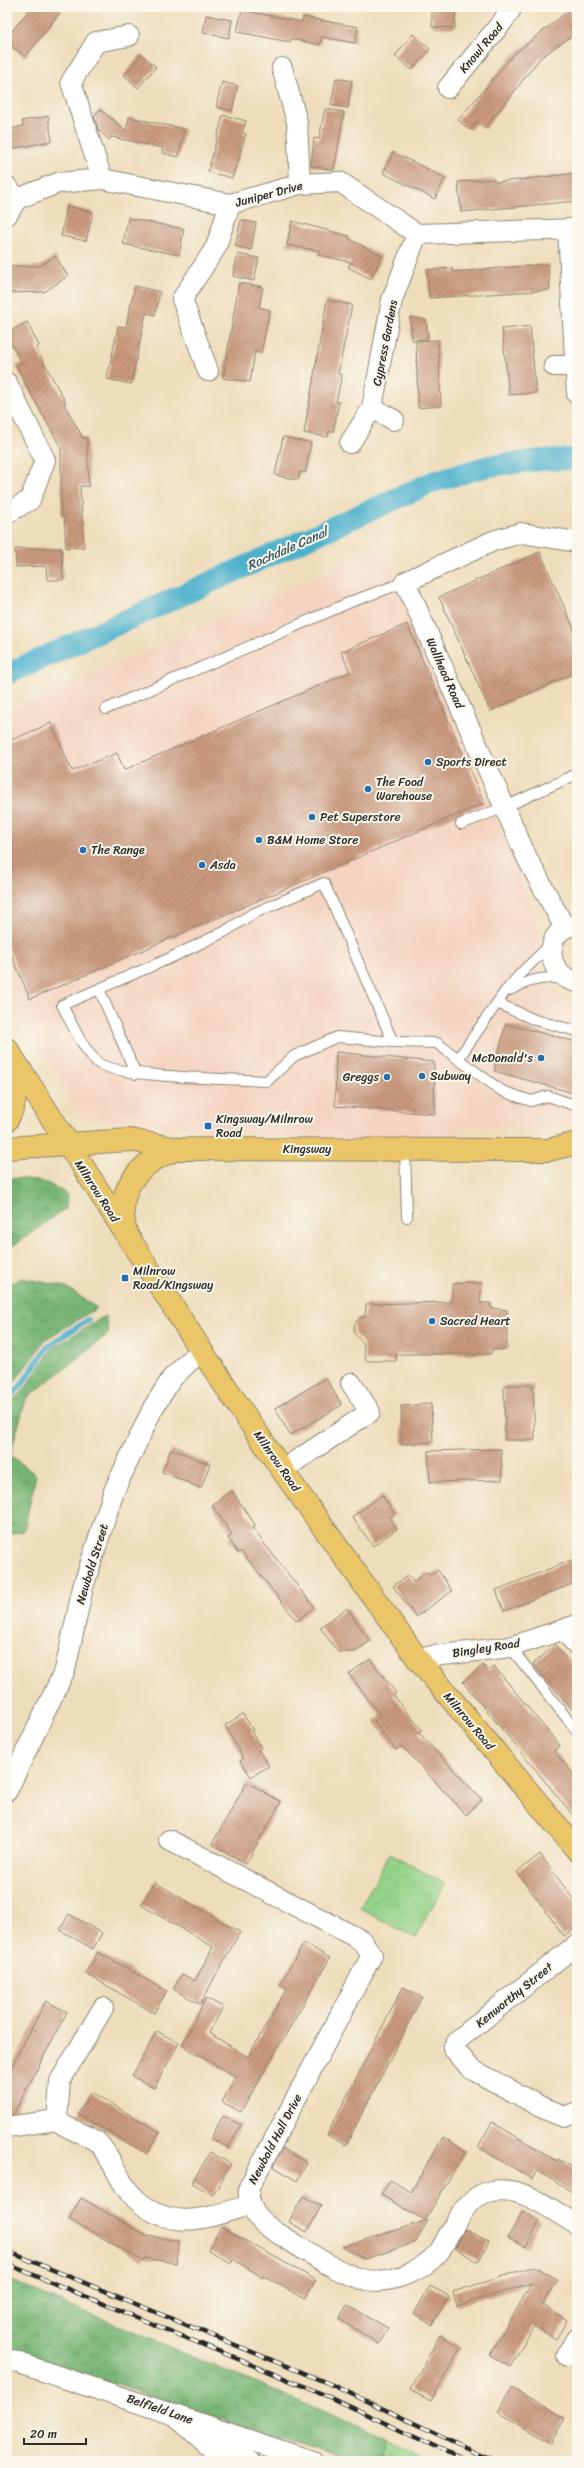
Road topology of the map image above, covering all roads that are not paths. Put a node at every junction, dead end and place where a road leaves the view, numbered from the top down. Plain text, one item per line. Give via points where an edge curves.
1 (512, 7) edge
2 (129, 36) dead end
3 (282, 68) dead end
4 (448, 88) dead end
5 (102, 179) junction
6 (300, 184) junction
7 (10, 200) edge
8 (230, 204) junction
9 (572, 229) edge
10 (417, 234) junction
11 (554, 366) dead end
12 (575, 366) junction
13 (208, 371) dead end
14 (7, 383) edge
15 (577, 394) edge
16 (372, 408) junction
17 (394, 420) dead end
18 (350, 443) dead end
19 (7, 513) edge
20 (577, 542) edge
21 (406, 582) junction
22 (106, 709) dead end
23 (577, 774) edge
24 (505, 807) junction
25 (462, 824) dead end
26 (565, 932) edge
27 (572, 980) edge
28 (99, 989) junction
29 (504, 993) junction
30 (497, 1003) junction
31 (577, 1031) edge
32 (393, 1042) junction
33 (9, 1052) edge
34 (458, 1059) junction
35 (136, 1074) junction
36 (577, 1106) edge
37 (7, 1120) edge
38 (577, 1143) edge
39 (67, 1145) junction
40 (7, 1148) edge
41 (178, 1149) junction
42 (405, 1150) junction
43 (548, 1150) junction
44 (577, 1160) edge
45 (407, 1217) dead end
46 (128, 1238) junction
47 (201, 1350) junction
48 (351, 1383) dead end
49 (282, 1470) junction
50 (571, 1628) edge
51 (577, 1646) edge
52 (510, 1647) junction
53 (417, 1658) junction
54 (577, 1731) edge
55 (7, 1791) edge
56 (169, 1840) dead end
57 (577, 1850) edge
58 (577, 1944) edge
59 (103, 2008) dead end
60 (577, 2112) edge
61 (57, 2120) junction
62 (7, 2127) edge
63 (249, 2205) junction
64 (577, 2225) edge
65 (7, 2358) edge
66 (174, 2414) junction
67 (249, 2461) edge
68 (312, 2461) edge

1 - 4 street, Knowl Road
2 - 5 street via 96,42 71,82
3 - 6 street via 297,122
5 - 7 street, Juniper Drive via 58,183
5 - 8 street, Juniper Drive
6 - 8 street, Juniper Drive
6 - 10 street, Juniper Drive via 340,182
8 - 13 street via 216,247 182,299
9 - 10 street
9 - 12 street
10 - 16 street, Cypress Gardens via 392,300
11 - 12 street
12 - 15 street
14 - 19 street via 45,460 30,500
16 - 17 street
16 - 18 street, Cypress Gardens
20 - 21 street via 521,533 493,541
21 - 22 lane via 353,600
21 - 24 street, Wallhead Road
23 - 24 lane
24 - 25 lane
24 - 26 street, Wallhead Road via 527,858
26 - 27 street via 552,959 560,974
26 - 29 lane via 521,973
27 - 29 lane via 553,978 522,983
28 - 32 lane via 224,932 252,914 324,884
28 - 35 lane
28 - 35 lane via 62,1004 83,1044 98,1063
29 - 30 lane
30 - 31 lane via 534,1020
30 - 34 lane
32 - 34 lane via 436,1042
32 - 35 lane via 337,1037 294,1056 266,1081
33 - 37 main road via 16,1092 13,1108
33 - 39 main road, Milnrow Road
34 - 36 lane via 502,1091 531,1101 548,1096
38 - 43 main road, Kingsway
39 - 40 main road, Kingsway
39 - 41 main road, Kingsway via 130,1140
39 - 46 main road, Milnrow Road
41 - 42 main road, Kingsway
41 - 46 main road via 145,1166 129,1185 122,1211
42 - 43 main road, Kingsway
42 - 45 lane
43 - 44 main road, Kingsway
46 - 47 main road, Milnrow Road
47 - 49 main road, Milnrow Road
47 - 55 street, Newbold Street via 172,1378 153,1408 114,1491 83,1587 65,1670
48 - 49 street via 370,1412
49 - 53 main road, Milnrow Road
50 - 51 street
50 - 52 street, Bingley Road
52 - 53 street, Bingley Road
52 - 54 lane
53 - 57 main road, Milnrow Road
56 - 63 street, Newbold Hall Drive via 361,1940 372,1955 249,2187
58 - 60 street, Kenworthy Street via 459,2039 453,2048 470,2069 547,2110 564,2117
59 - 61 street via 60,2081
61 - 62 street
61 - 63 street via 63,2127 98,2143 130,2193 150,2210 169,2218 190,2221
63 - 64 street via 269,2229 347,2274 367,2280 394,2278 417,2270 429,2262 439,2252 460,2213 475,2199 490,2191 505,2189 519,2192
65 - 66 street, Belfield Lane
66 - 67 street via 208,2445
66 - 68 street, Belfield Lane

